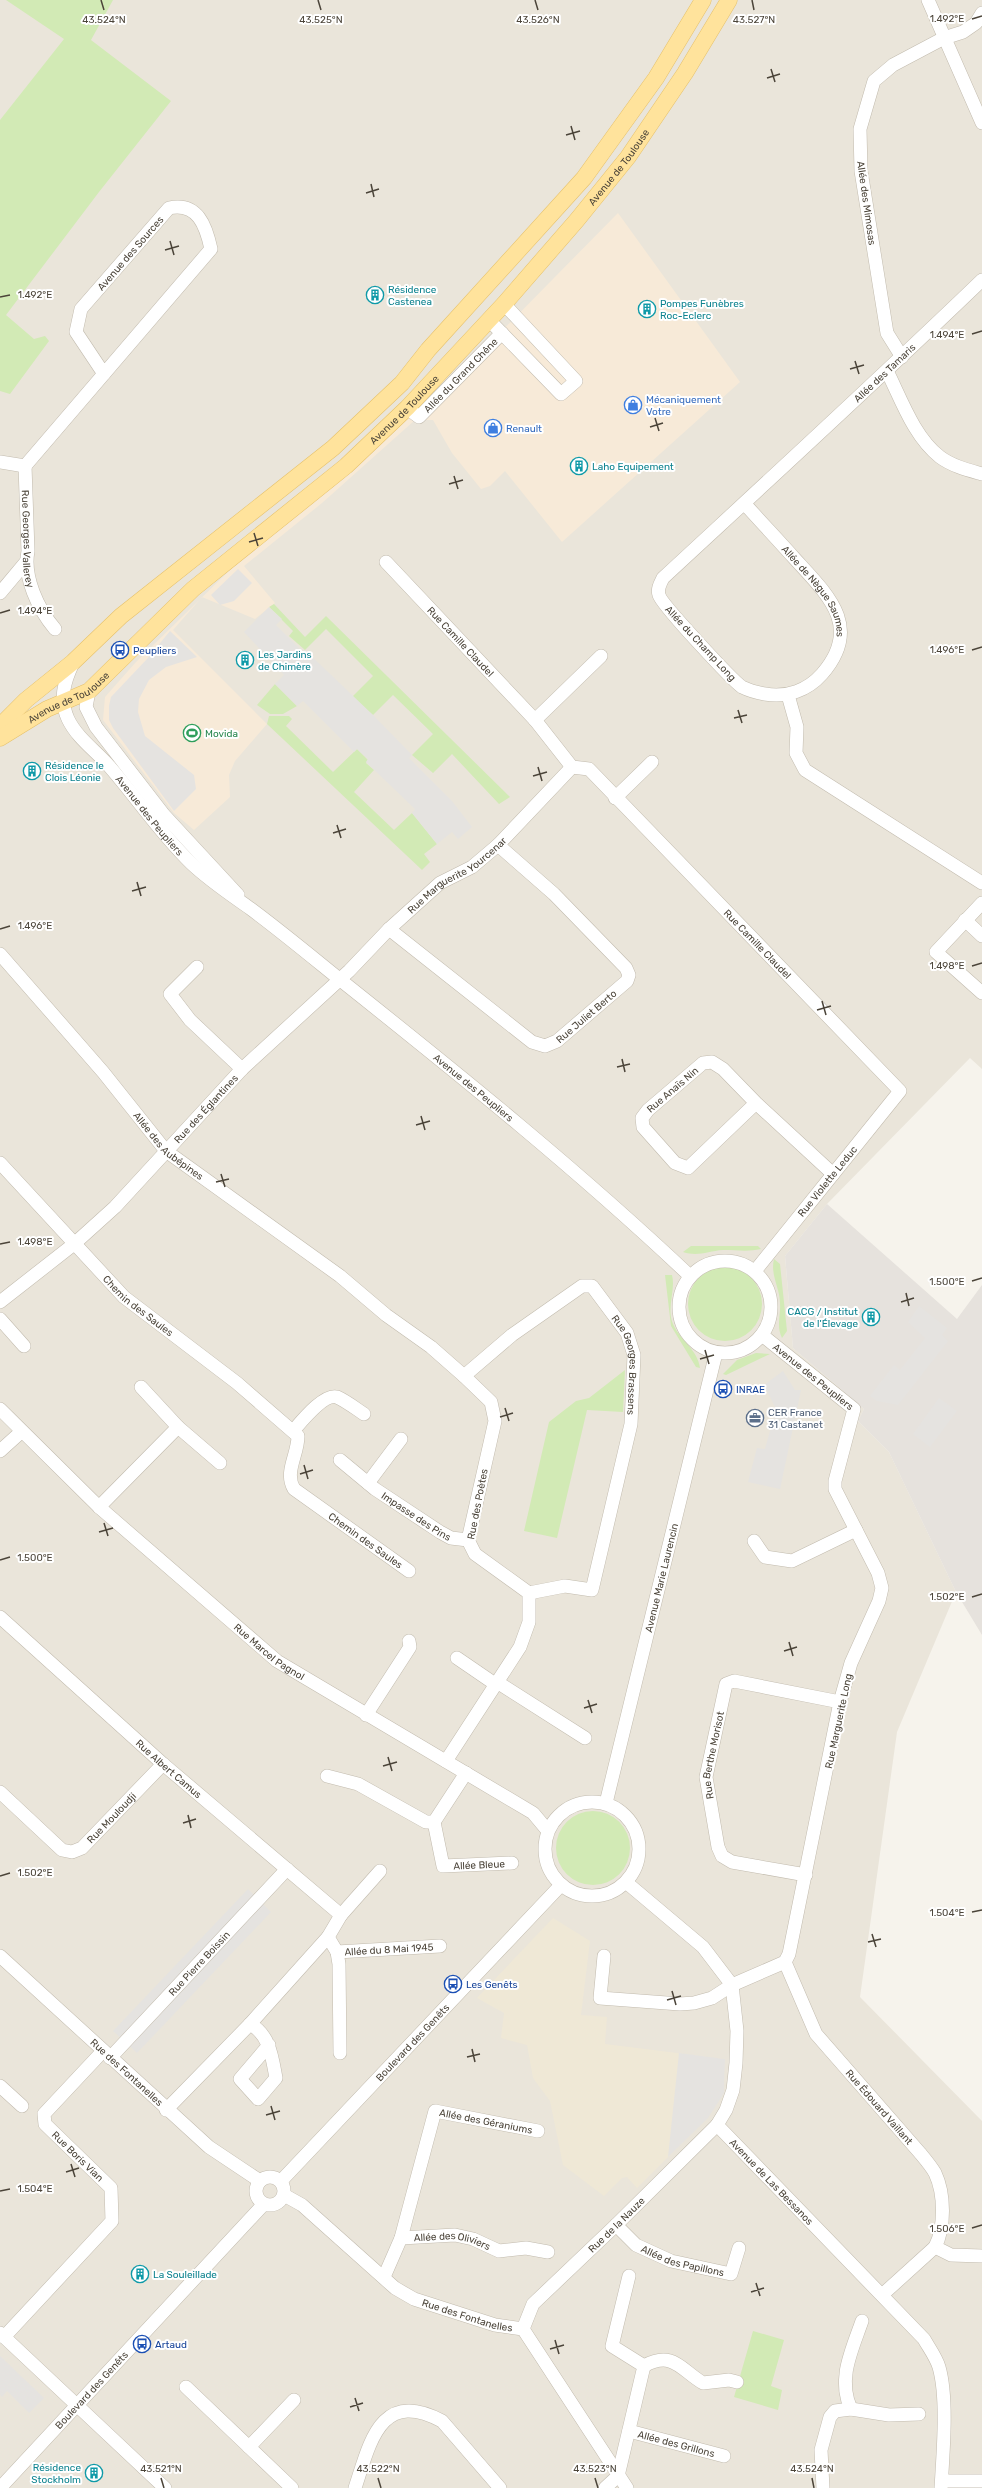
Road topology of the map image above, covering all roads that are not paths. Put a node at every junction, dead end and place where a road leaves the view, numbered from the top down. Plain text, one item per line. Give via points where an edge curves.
1 (703, 0) edge
2 (729, 0) edge
3 (928, 0) edge
4 (982, 13) edge
5 (944, 38) junction
6 (982, 123) edge
7 (501, 269) junction
8 (982, 280) edge
9 (501, 301) junction
10 (469, 306) junction
11 (489, 320) junction
12 (502, 333) junction
13 (902, 357) junction
14 (887, 371) junction
15 (104, 374) junction
16 (413, 413) junction
17 (804, 448) joint
18 (0, 462) edge
19 (25, 466) junction
20 (982, 474) edge
21 (744, 503) junction
22 (26, 562) junction
23 (386, 562) dead end
24 (0, 593) edge
25 (55, 629) dead end
26 (601, 656) dead end
27 (73, 662) junction
28 (46, 685) junction
29 (788, 695) junction
30 (76, 697) junction
31 (535, 720) junction
32 (0, 726) edge
33 (0, 738) edge
34 (652, 762) dead end
35 (572, 767) junction
36 (615, 798) junction
37 (498, 845) junction
38 (982, 883) edge
39 (982, 903) edge
40 (250, 908) junction
41 (965, 920) junction
42 (390, 929) junction
43 (982, 936) edge
44 (0, 954) edge
45 (197, 967) dead end
46 (340, 979) junction
47 (982, 993) edge
48 (242, 1069) junction
49 (900, 1091) joint
50 (756, 1103) junction
51 (166, 1151) junction
52 (0, 1163) edge
53 (833, 1174) junction
54 (74, 1244) junction
55 (755, 1272) junction
56 (690, 1276) junction
57 (0, 1302) edge
58 (0, 1319) edge
59 (762, 1334) junction
60 (24, 1346) dead end
61 (716, 1353) junction
62 (464, 1376) junction
63 (141, 1387) dead end
64 (0, 1409) edge
65 (364, 1414) dead end
66 (851, 1423) joint
67 (178, 1427) junction
68 (293, 1431) junction
69 (21, 1432) junction
70 (401, 1439) dead end
71 (0, 1451) edge
72 (340, 1460) dead end
73 (220, 1463) dead end
74 (368, 1483) junction
75 (98, 1507) junction
76 (856, 1530) junction
77 (468, 1540) junction
78 (754, 1541) dead end
79 (409, 1571) dead end
80 (529, 1593) junction
81 (0, 1617) edge
82 (410, 1641) dead end
83 (457, 1658) dead end
84 (496, 1683) junction
85 (840, 1702) junction
86 (366, 1715) junction
87 (585, 1738) dead end
88 (446, 1761) junction
89 (163, 1764) junction
90 (466, 1773) junction
91 (327, 1776) dead end
92 (0, 1792) edge
93 (606, 1803) junction
94 (434, 1822) junction
95 (548, 1831) junction
96 (512, 1863) dead end
97 (287, 1869) junction
98 (380, 1871) dead end
99 (806, 1875) junction
100 (626, 1882) junction
101 (561, 1885) junction
102 (341, 1915) junction
103 (328, 1937) junction
104 (440, 1946) dead end
105 (337, 1952) junction
106 (0, 1956) edge
107 (604, 1956) dead end
108 (785, 1962) junction
109 (732, 1985) junction
110 (250, 2024) junction
111 (269, 2045) dead end
112 (340, 2053) dead end
113 (107, 2055) junction
114 (0, 2086) edge
115 (22, 2106) dead end
116 (166, 2110) junction
117 (717, 2125) junction
118 (538, 2132) dead end
119 (260, 2181) junction
120 (281, 2182) junction
121 (284, 2195) junction
122 (263, 2204) junction
123 (616, 2225) junction
124 (401, 2238) junction
125 (935, 2247) junction
126 (739, 2248) dead end
127 (548, 2252) dead end
128 (982, 2256) edge
129 (629, 2276) dead end
130 (384, 2277) junction
131 (882, 2295) junction
132 (862, 2321) dead end
133 (523, 2329) junction
134 (2, 2335) edge
135 (644, 2366) junction
136 (737, 2382) dead end
137 (186, 2387) dead end
138 (294, 2400) dead end
139 (76, 2404) junction
140 (851, 2409) junction
141 (919, 2414) dead end
142 (629, 2431) junction
143 (249, 2447) junction
144 (724, 2456) dead end
145 (618, 2476) junction
146 (982, 2481) edge
147 (942, 2484) edge
148 (0, 2488) edge
149 (165, 2488) edge
150 (292, 2488) edge
151 (355, 2488) edge
152 (500, 2488) edge
153 (604, 2488) edge
154 (627, 2488) edge
155 (823, 2488) edge

1 - 7 main road, Avenue de Toulouse via 656,78 584,178
2 - 9 main road, Avenue de Toulouse via 685,73 628,157 577,220
3 - 5 street
4 - 5 street, Allée des Mimosas via 976,23 963,32
5 - 6 street
5 - 13 street, Allée des Mimosas via 893,65 874,81 860,129 861,171 887,333
7 - 9 main road via 496,287
7 - 10 main road, Avenue de Toulouse
8 - 13 street, Allée des Tamaris
9 - 10 main road via 481,299
9 - 11 main road, Avenue de Toulouse
9 - 12 street, Allée du Grand Chêne via 576,381 561,394
10 - 27 main road, Avenue de Toulouse via 424,354 402,383 365,419 299,476 121,616
11 - 12 street, Allée du Grand Chêne
11 - 16 main road, Avenue de Toulouse
12 - 16 street, Allée du Grand Chêne
13 - 14 street, Allée des Tamaris
14 - 17 street, Allée des Tamaris
14 - 20 street via 919,433 939,456
15 - 15 street, Avenue des Sources via 211,249 207,229 193,210 180,206 170,208 81,309 76,332
15 - 19 street, Avenue des Sources
16 - 30 main road, Avenue de Toulouse via 193,589
17 - 21 street, Allée du Champ Long
18 - 19 street
19 - 22 street, Rue Georges Vallerey via 28,551
21 - 29 street, Allée de Nègue Saumes via 828,595 839,618 840,646 831,664 814,684
21 - 29 street, Allée du Champ Long via 663,578 659,586 659,597 742,687 766,694
22 - 24 street
22 - 25 street, Rue Georges Vallerey via 42,614
23 - 31 street, Rue Camille Claudel
26 - 31 street
27 - 28 main road, Avenue de Toulouse
27 - 30 street
28 - 30 street
28 - 32 main road, Avenue de Toulouse via 26,700
29 - 38 street via 797,727 796,754 805,770
30 - 33 main road, Avenue de Toulouse via 47,709
30 - 40 street, Avenue des Peupliers via 164,815
30 - 40 street, Avenue des Peupliers via 68,718 79,736 110,767 164,835 219,888
31 - 35 street, Rue Camille Claudel
34 - 36 street
35 - 36 street, Rue Camille Claudel via 589,769
35 - 37 street, Rue Marguerite Yourcenar
36 - 49 street, Rue Camille Claudel
37 - 42 street, Rue Marguerite Yourcenar via 472,866 440,882
37 - 42 street, Rue Juliet Berto via 554,894 626,968 629,975 627,982 557,1041 545,1046 532,1042
39 - 41 street
40 - 46 street, Avenue des Peupliers
41 - 43 street
41 - 47 street via 936,952
42 - 46 street, Rue Marguerite Yourcenar
44 - 51 street, Allée des Aubépines via 103,1072
45 - 48 street via 170,994 190,1020
46 - 48 street, Rue des Églantines
46 - 56 street, Avenue des Peupliers via 558,1158
48 - 51 street, Rue des Églantines
49 - 53 street, Rue Violette Leduc
50 - 50 street, Rue Anaïs Nin via 724,1069 712,1062 703,1062 648,1110 642,1118 643,1127 675,1163 688,1168
50 - 53 street, Rue Anaïs Nin
51 - 54 street, Rue des Églantines via 115,1207
51 - 62 street, Allée des Aubépines via 340,1276
52 - 54 street, Chemin des Saules
53 - 55 street, Rue Violette Leduc
54 - 57 street, Rue des Églantines
54 - 68 street, Chemin des Saules via 124,1297 237,1383
55 - 56 street via 736,1261 719,1260 705,1265
55 - 59 street via 767,1287 771,1303 770,1317
56 - 61 street via 679,1298 682,1324 691,1338 703,1348
58 - 60 street
59 - 61 street via 754,1343 734,1352
59 - 66 street, Avenue des Peupliers via 854,1409
61 - 93 street, Avenue Marie Laurencin
62 - 77 street, Rue des Poètes via 491,1402 495,1420
62 - 80 street, Rue Georges Brassens via 512,1335 582,1286 592,1286 627,1333 631,1343 634,1355 631,1424 592,1590 565,1586
63 - 67 street
64 - 69 street, Rue Marcel Pagnol
65 - 68 street via 335,1397 329,1397
66 - 76 street, Rue Marguerite Long via 835,1489
67 - 73 street
67 - 75 street
68 - 79 street, Chemin des Saules via 298,1436 298,1446 289,1475 294,1489
69 - 71 street
69 - 75 street, Rue Marcel Pagnol
70 - 74 street
72 - 74 street, Impasse des Pins
74 - 77 street, Impasse des Pins via 440,1532 451,1538
75 - 86 street, Rue Marcel Pagnol via 277,1662
76 - 78 street via 792,1561 765,1556
76 - 85 street, Rue Marguerite Long via 878,1573 882,1588 879,1601 851,1663
77 - 80 street, Rue des Poètes via 475,1554
80 - 84 street via 528,1622 520,1647
81 - 89 street, Rue Albert Camus
82 - 86 street via 410,1647
83 - 84 street
84 - 87 street
84 - 88 street
85 - 99 street, Rue Marguerite Long
85 - 99 street, Rue Berthe Morisot via 734,1681 726,1684 715,1728 706,1777 718,1847 722,1856 732,1862
86 - 88 street, Rue Marcel Pagnol
88 - 90 street, Rue Marcel Pagnol
89 - 92 street, Rue Mouloudji via 82,1848 72,1852 62,1850
89 - 97 street, Rue Albert Camus
90 - 94 street
90 - 95 street, Rue Marcel Pagnol via 533,1813
91 - 94 street via 358,1784 426,1822
93 - 95 street via 583,1802 563,1811
93 - 100 street via 623,1812 635,1827 640,1843 634,1873
94 - 96 street, Allée Bleue via 443,1866
95 - 101 street via 546,1859 554,1877
97 - 102 street, Rue Albert Camus
97 - 113 street, Rue Pierre Boissin
98 - 102 street
99 - 108 street, Rue Marguerite Long via 789,1954
100 - 101 street via 611,1893 596,1897 577,1894
100 - 109 street via 703,1947
101 - 120 street, Boulevard des Genêts
102 - 103 street
103 - 105 street
103 - 110 street
104 - 105 street, Allée du 8 Mai 1945
105 - 112 street
106 - 113 street, Rue des Fontanelles
107 - 109 street via 600,1998 680,2004 712,1998
108 - 109 street
108 - 125 street, Rue Édouard Vaillant via 816,2034 920,2153 935,2174 940,2192 942,2218 940,2238
109 - 117 street via 737,2031 736,2064 733,2090
110 - 111 street via 259,2029
110 - 116 street
113 - 116 street, Rue des Fontanelles
113 - 134 street, Rue Boris Vian via 44,2114 44,2119 45,2124 111,2188 112,2221
114 - 115 street
116 - 119 street, Rue des Fontanelles via 209,2147
117 - 123 street, Rue de la Nauze
117 - 131 street, Avenue de Las Bessanos
118 - 124 street, Allée des Géraniums via 435,2111
119 - 120 street via 270,2177
119 - 122 street via 256,2186 256,2194
120 - 121 street
121 - 122 street via 275,2204
121 - 130 street, Rue des Fontanelles via 302,2204
122 - 139 street, Boulevard des Genêts
123 - 126 street, Allée des Papillons via 636,2245 671,2261 731,2274
123 - 133 street, Rue de la Nauze via 533,2304
124 - 127 street, Allée des Oliviers via 455,2235 473,2239 499,2251 526,2248
124 - 130 street
125 - 128 street via 951,2255
125 - 131 street
129 - 135 street via 612,2346
130 - 133 street, Rue des Fontanelles via 395,2288 414,2299 495,2325
131 - 147 street, Avenue de Las Bessanos via 924,2339 938,2365 943,2391
132 - 140 street via 846,2372 846,2398
133 - 145 street, Rue des Fontanelles
134 - 139 street
135 - 136 street via 654,2360 672,2360 703,2383 729,2380
135 - 142 street
137 - 143 street
138 - 143 street
139 - 148 street, Boulevard des Genêts
139 - 149 street
140 - 141 street via 889,2415
140 - 155 street via 835,2411 830,2417 821,2450
142 - 144 street, Allée des Grillons
142 - 145 street
143 - 150 street
145 - 153 street
145 - 154 street, Rue des Fontanelles
146 - 147 street
151 - 152 street via 373,2434 380,2424 391,2416 403,2412 429,2414 442,2421

